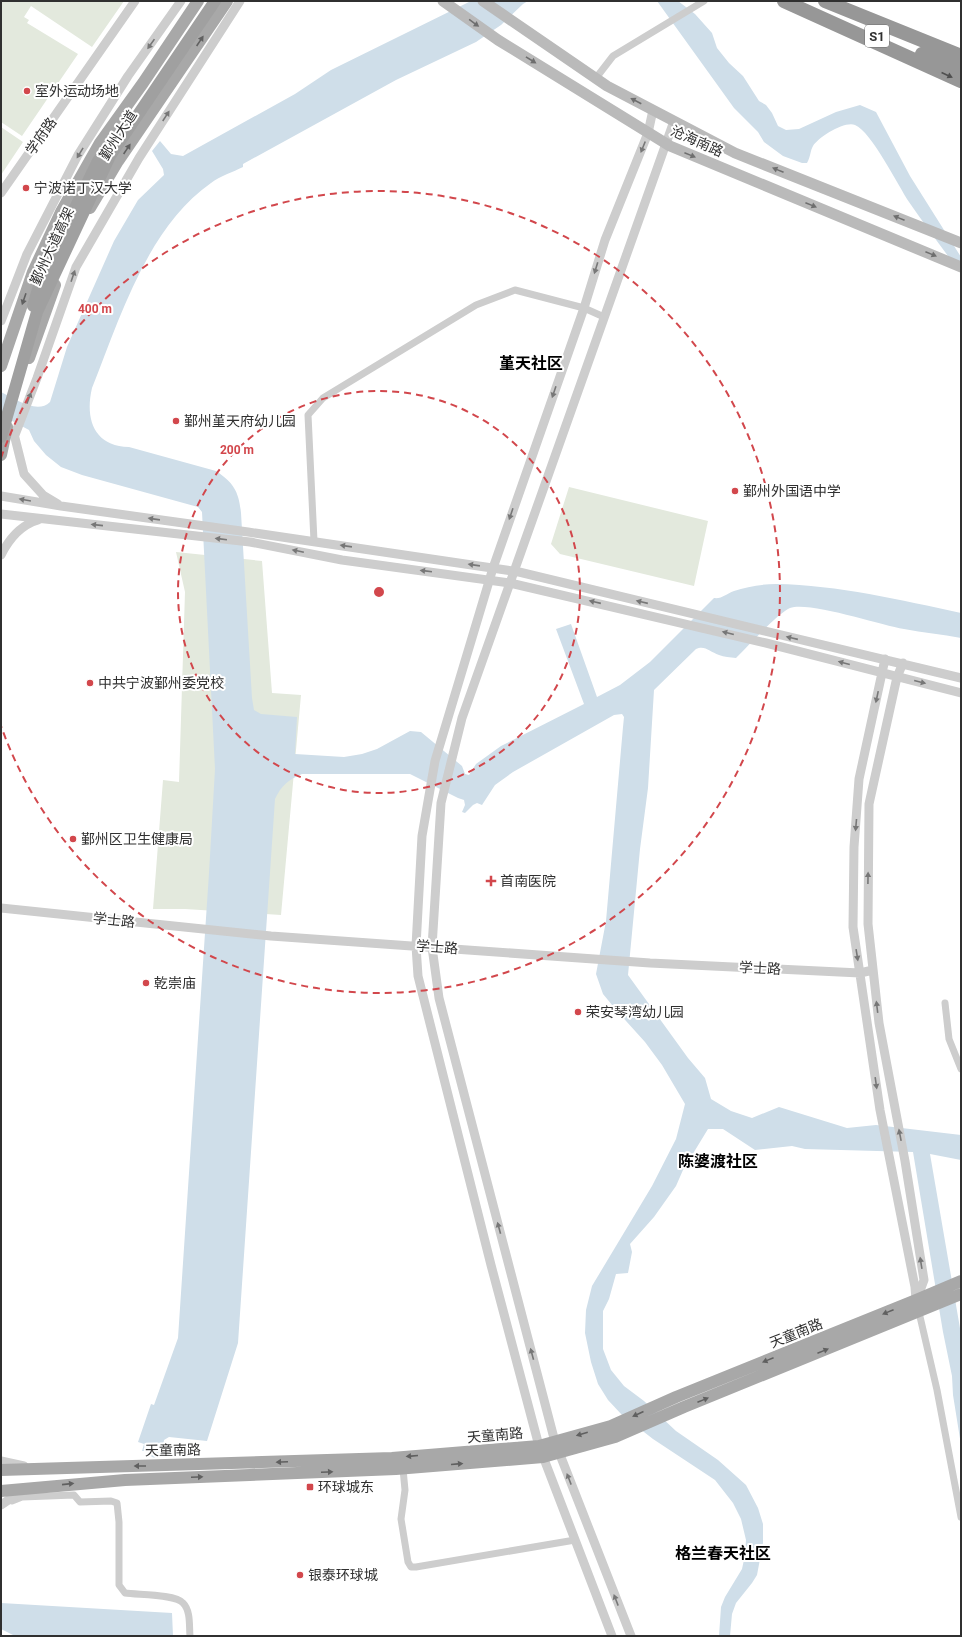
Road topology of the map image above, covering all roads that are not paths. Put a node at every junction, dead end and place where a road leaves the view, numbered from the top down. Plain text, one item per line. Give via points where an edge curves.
1 (135, 1) edge
2 (181, 1) edge
3 (198, 1) edge
4 (208, 1) edge
5 (215, 1) edge
6 (227, 1) edge
7 (240, 1) edge
8 (483, 1) edge
9 (704, 1) edge
10 (784, 1) edge
11 (794, 1) edge
12 (825, 1) edge
13 (446, 3) edge
14 (860, 16) junction
15 (961, 51) edge
16 (961, 56) edge
17 (961, 69) edge
18 (596, 78) junction
19 (961, 82) edge
20 (653, 110) junction
21 (674, 121) junction
22 (648, 133) junction
23 (666, 144) junction
24 (1, 193) edge
25 (961, 243) edge
26 (961, 266) edge
27 (584, 308) junction
28 (604, 317) junction
29 (1, 321) edge
30 (1, 366) edge
31 (1, 409) edge
32 (9, 419) junction
33 (15, 435) junction
34 (1, 437) edge
35 (1, 455) edge
36 (1, 496) edge
37 (61, 506) junction
38 (1, 514) edge
39 (42, 519) junction
40 (314, 541) junction
41 (1, 554) edge
42 (493, 568) junction
43 (514, 572) junction
44 (490, 579) junction
45 (510, 583) junction
46 (885, 659) junction
47 (903, 664) junction
48 (882, 673) junction
49 (897, 677) junction
50 (961, 678) edge
51 (961, 692) edge
52 (1, 908) edge
53 (416, 946) junction
54 (432, 947) junction
55 (873, 970) junction
56 (860, 973) junction
57 (945, 1003) dead end
58 (961, 1069) edge
59 (961, 1281) edge
60 (961, 1294) edge
61 (920, 1303) junction
62 (557, 1448) junction
63 (541, 1452) junction
64 (1, 1461) edge
65 (39, 1468) junction
66 (403, 1469) junction
67 (1, 1470) edge
68 (39, 1488) junction
69 (1, 1491) edge
70 (2, 1505) edge
71 (961, 1518) edge
72 (575, 1540) junction
73 (190, 1636) edge
74 (612, 1636) edge
75 (631, 1636) edge

1 - 24 street, 学府路
2 -> 29 street, 鄞州大道 via 128,76 78,155 27,254
3 -> 30 main road, 鄞州大道 via 100,143 61,212 33,272
4 - 31 highway, 鄞州大道高架 via 98,161 42,276
5 - 34 highway, 鄞州大道高架 via 110,156 37,312
32 -> 6 main road, 鄞州大道 via 52,291 84,219 118,161
33 -> 7 street via 76,267 139,158
8 - 18 main road, 沧海南路
9 - 18 street via 613,56
10 -> 19 highway
11 - 17 highway, S1
12 - 14 highway, S1
13 -> 22 main road, 沧海南路 via 498,40
14 - 15 highway
14 - 16 highway, S1
20 -> 18 main road, 沧海南路
20 - 21 main road, 沧海南路
20 - 22 street
21 - 23 street
25 -> 21 main road, 沧海南路 via 735,153
22 - 23 main road, 沧海南路
22 -> 27 street via 605,240
23 -> 26 main road, 沧海南路
23 - 28 street
27 - 28 street
27 - 40 street via 515,290 476,305 323,398 308,415
27 -> 42 street
28 - 43 street
32 - 33 street
32 - 35 main road, 鄞州大道
33 - 37 street via 24,474 43,495
37 -> 36 street
40 -> 37 street
38 - 39 street
39 - 41 street via 29,523 8,540
44 -> 39 street via 342,560 250,542
42 -> 40 street
42 - 43 street
42 - 44 street
43 - 45 street
46 -> 43 street
44 - 45 street
44 - 53 street via 435,761 422,836
48 -> 45 street via 766,642
45 - 54 street via 462,718 441,803
46 - 47 street
46 - 48 street
47 - 49 street
47 - 50 street
48 - 49 street
48 -> 56 street via 860,779 854,847 853,927
49 -> 51 street
55 -> 49 street via 868,924 869,804
52 - 53 street, 学士路 via 271,936
53 - 54 street, 学士路
53 - 63 street via 418,976
54 - 56 street, 学士路
62 -> 54 street via 439,998
55 - 56 street, 学士路
61 -> 55 street via 924,1280 879,1023
56 -> 61 street via 880,1110
57 - 58 street via 949,1039
59 - 61 main road, 天童南路
60 - 61 main road
61 -> 62 main road, 天童南路
62 -> 61 main road via 615,1437
61 - 71 street
62 - 63 main road, 天童南路
75 -> 62 street
63 -> 65 main road, 天童南路 via 184,1466
66 -> 63 main road
63 - 72 street
64 - 65 street
65 - 67 main road, 天童南路
68 -> 66 main road via 126,1480
66 - 72 street via 405,1490 401,1519 411,1567
68 - 69 main road
68 - 70 street via 25,1489
70 - 73 street via 22,1497 74,1495 80,1502 116,1503 119,1522 119,1585 125,1593 173,1598 183,1602 188,1614
72 - 74 street

